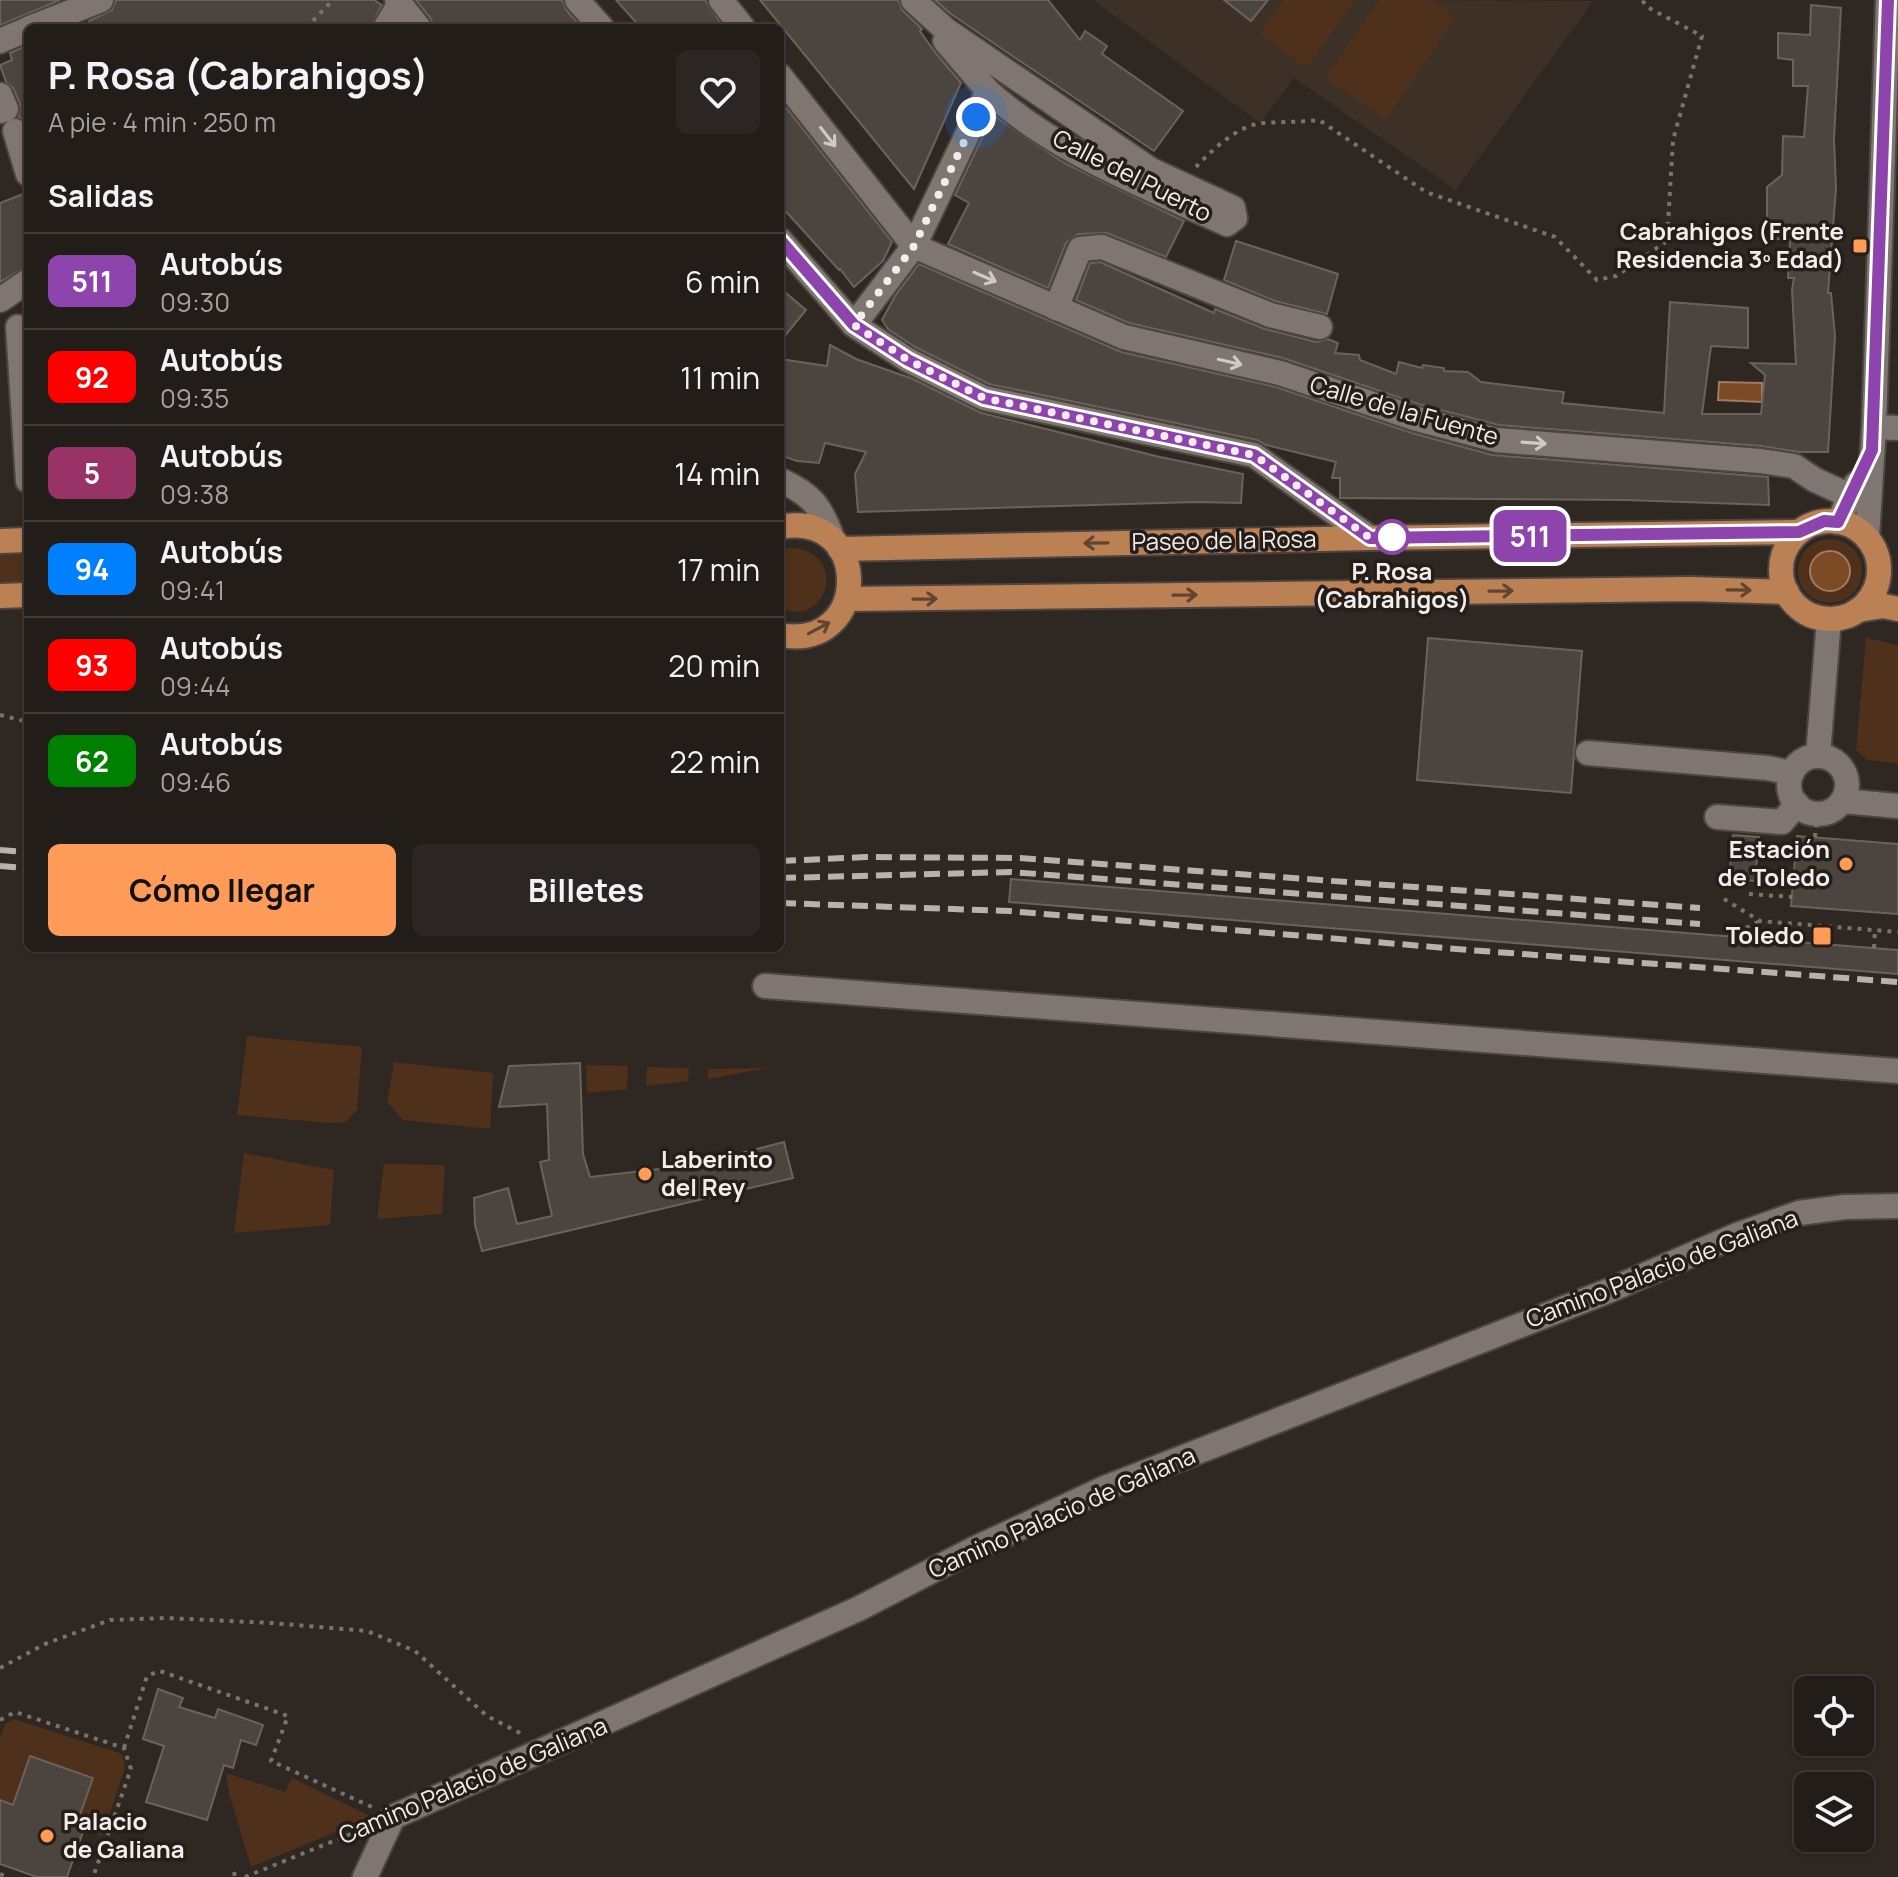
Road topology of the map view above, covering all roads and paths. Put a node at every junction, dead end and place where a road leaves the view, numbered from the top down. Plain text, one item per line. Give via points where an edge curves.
1 (101, 0) edge
2 (333, 0) edge
3 (577, 0) edge
4 (721, 0) edge
5 (911, 0) edge
6 (1642, 0) edge
7 (1888, 0) edge
8 (398, 3) edge
9 (79, 18) edge
10 (49, 24) edge
11 (310, 24) edge
12 (387, 24) edge
13 (416, 24) edge
14 (598, 24) edge
15 (740, 24) edge
16 (24, 30) edge
17 (0, 41) edge
18 (784, 81) edge
19 (988, 91) junction
20 (10, 115) edge
21 (24, 161) edge
22 (1180, 184) junction
23 (784, 245) edge
24 (914, 246) junction
25 (24, 284) edge
26 (0, 300) edge
27 (1056, 308) junction
28 (854, 325) junction
29 (18, 327) dead end
30 (1320, 327) dead end
31 (24, 419) edge
32 (1881, 435) edge
33 (784, 482) edge
34 (1850, 496) junction
35 (1838, 522) junction
36 (784, 527) edge
37 (1799, 532) junction
38 (1370, 538) junction
39 (24, 540) edge
40 (0, 541) edge
41 (1870, 541) junction
42 (837, 544) junction
43 (1898, 564) edge
44 (1787, 592) junction
45 (24, 595) edge
46 (0, 596) edge
47 (847, 599) junction
48 (1898, 609) edge
49 (1858, 610) junction
50 (1829, 619) junction
51 (784, 635) edge
52 (0, 715) edge
53 (24, 721) edge
54 (1588, 753) dead end
55 (1818, 755) junction
56 (1792, 773) junction
57 (1842, 801) junction
58 (1898, 806) edge
59 (1717, 817) dead end
60 (1810, 818) junction
61 (1749, 894) dead end
62 (1792, 897) dead end
63 (1724, 899) dead end
64 (1760, 921) junction
65 (1875, 930) junction
66 (1898, 932) edge
67 (1728, 937) dead end
68 (1874, 948) dead end
69 (765, 986) dead end
70 (1898, 1071) edge
71 (1898, 1206) edge
72 (0, 1668) edge
73 (0, 1720) edge
74 (564, 1742) junction
75 (124, 1748) junction
76 (393, 1817) junction
77 (0, 1874) edge
78 (7, 1877) edge
79 (93, 1877) edge
80 (245, 1877) edge
81 (365, 1877) edge

1 - 9 street
2 - 11 path
3 - 14 street
4 - 15 street
5 - 19 street, Calle del Puerto
5 - 22 street, Calle del Puerto via 946,30 1151,170
6 - 22 path via 1702,36 1673,140 1667,241 1616,276 1597,280 1555,237 1426,192 1319,120 1260,123 1220,142
7 - 32 street
8 - 12 street
8 - 13 street
9 - 10 street
16 - 17 street
18 -> 24 street, Calle de la Fuente
19 - 22 street, Calle del Puerto via 1017,117 1107,168 1227,224 1235,218 1233,208
19 - 24 street
20 - 21 street
23 - 28 street
24 -> 27 street, Calle de la Fuente
24 - 28 street
25 - 26 street
27 - 30 street via 1080,249 1102,247 1270,315
27 -> 34 street, Calle de la Fuente via 1124,337 1280,373 1496,440 1771,462 1794,466
28 - 38 street via 908,360 984,398 1254,455
29 - 31 street
32 - 34 street
32 - 41 street
33 - 42 street via 803,491 822,511
34 - 35 street
35 - 37 main road, Paseo de la Rosa via 1824,521
35 - 41 main road
36 - 42 main road, Paseo de la Rosa via 806,526
37 - 38 main road, Paseo de la Rosa
37 - 44 main road via 1782,560
38 -> 42 main road, Paseo de la Rosa
39 - 40 main road
41 - 43 main road
41 - 49 main road via 1879,573 1869,600
42 - 47 main road via 850,573
47 -> 44 main road
44 - 50 main road via 1806,612
45 - 46 main road
51 -> 47 main road via 802,637 822,630
48 - 49 main road
49 - 50 main road
50 - 55 street
52 - 53 path
54 - 56 street
55 - 56 street via 1802,760
55 - 57 street via 1830,758 1846,777
56 - 60 street via 1790,789
57 - 58 street
57 - 60 street
59 - 60 street via 1782,822
61 - 62 path
63 - 64 path
64 - 65 path
64 - 67 path
65 - 66 path
65 - 68 path
69 - 70 street
71 - 74 street, Camino Palacio de Galiana via 1799,1213 1737,1235 1608,1291 1105,1488 858,1609
72 - 74 path via 110,1620 166,1618 367,1631 415,1651 487,1716 519,1734
73 - 75 path via 15,1712
74 - 76 street, Camino Palacio de Galiana
75 - 76 path via 147,1676 160,1671 288,1716 271,1761
75 - 79 path via 131,1769
76 - 80 path, Camino Palacio de Galiana
76 - 81 street
77 - 78 path

